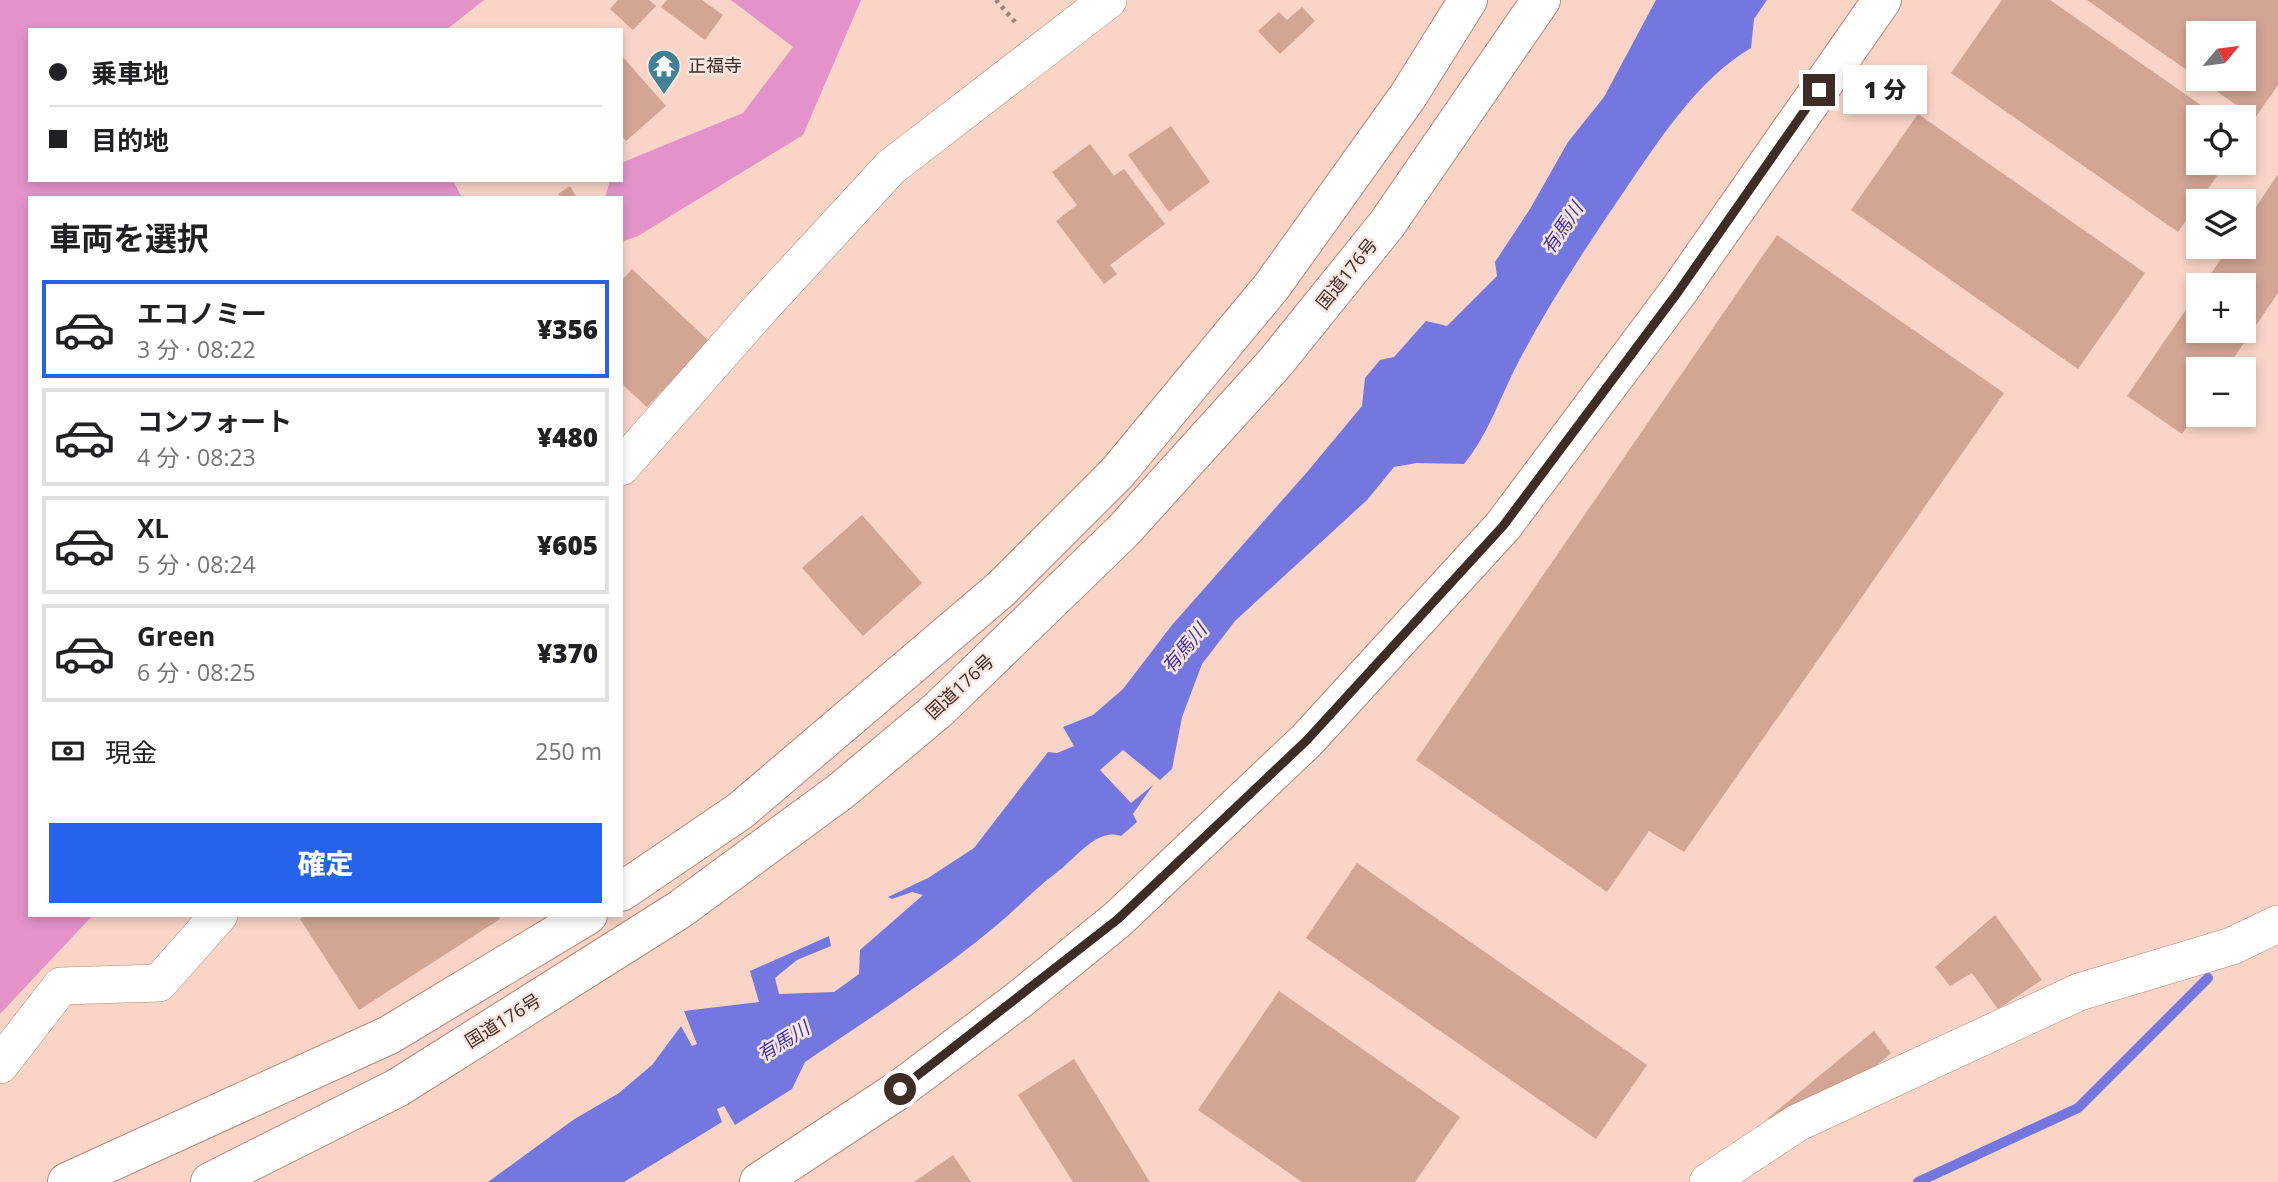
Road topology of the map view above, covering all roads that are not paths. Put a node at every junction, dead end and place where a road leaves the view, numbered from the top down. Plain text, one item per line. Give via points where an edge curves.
1 (1108, 0) edge
2 (1468, 0) edge
3 (1541, 0) edge
4 (1882, 0) edge
5 (623, 465) edge
6 (623, 891) edge
7 (217, 917) edge
8 (585, 917) edge
9 (2278, 924) edge
10 (0, 1065) edge
11 (67, 1182) edge
12 (210, 1182) edge
13 (759, 1182) edge
14 (1708, 1182) edge

1 - 5 street via 891,167
2 - 6 main road via 1408,96 1272,286 1116,473 1001,589 740,811
3 - 12 main road, 国道176号 via 1387,224 1275,363 1123,531 938,710 841,791 679,910 397,1088
4 - 13 main road via 1678,292 1503,526 1307,740 1118,919 1042,981 900,1089
7 - 10 street via 159,983 61,986
8 - 11 main road via 388,1035
9 - 14 street via 2232,946 2079,992 1797,1123

